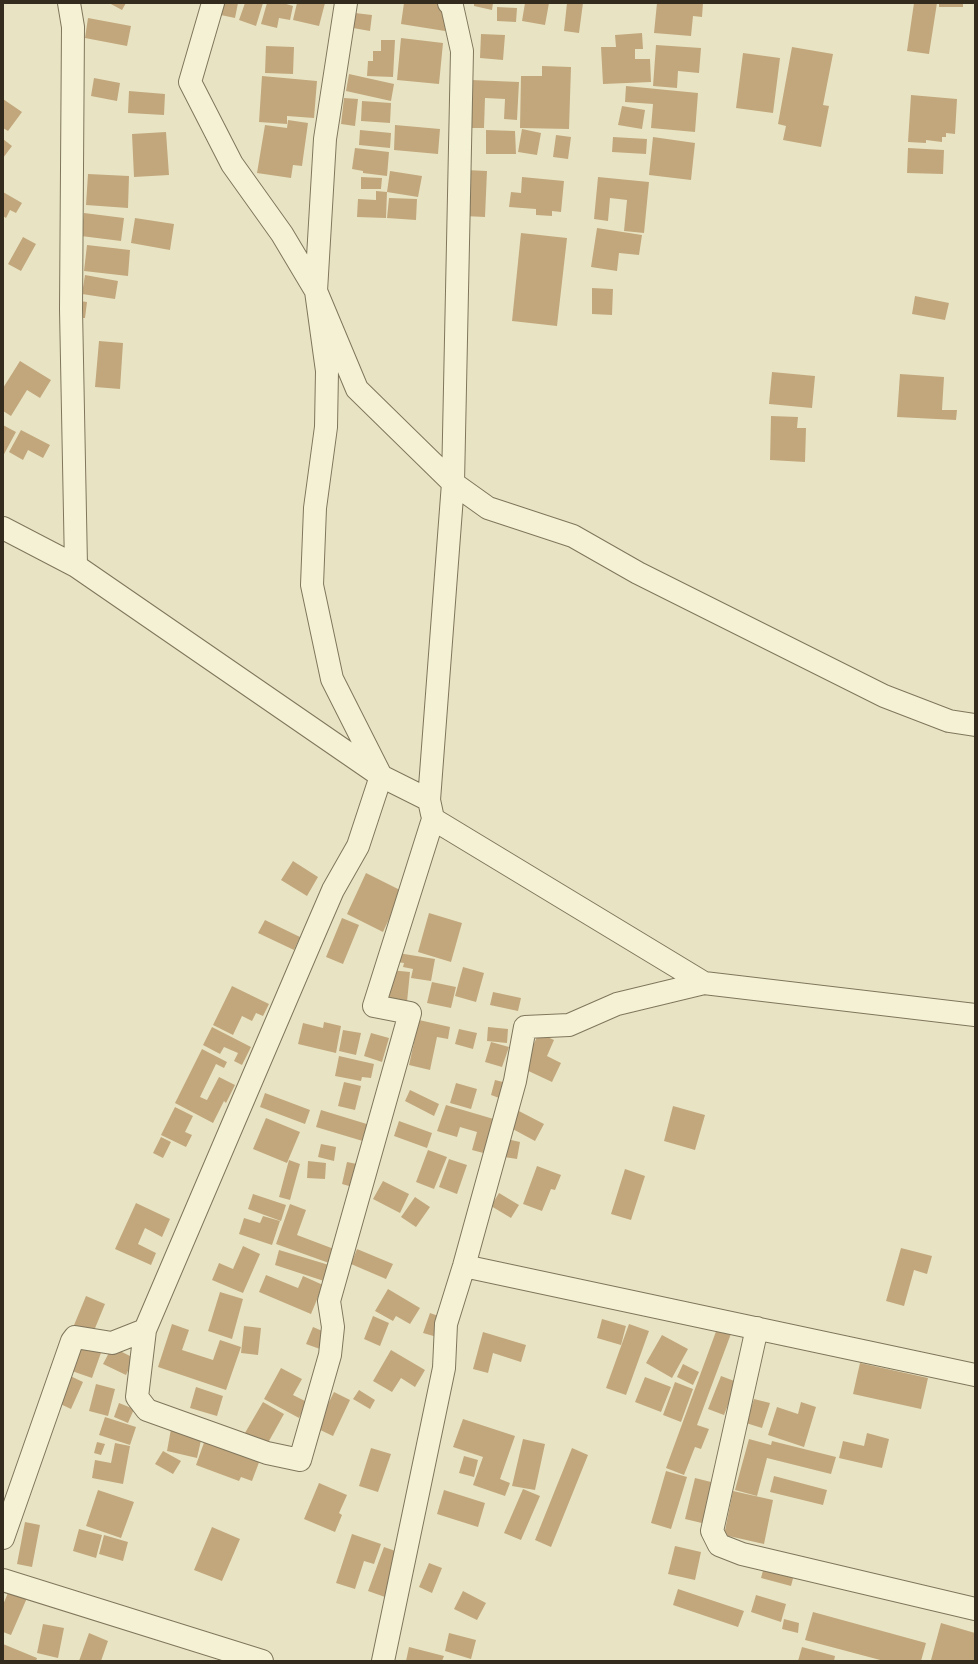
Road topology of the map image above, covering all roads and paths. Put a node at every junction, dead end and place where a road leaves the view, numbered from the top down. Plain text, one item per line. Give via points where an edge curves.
1 (69, 3) edge
2 (213, 3) edge
3 (346, 3) edge
4 (450, 3) edge
5 (316, 291) junction
6 (453, 483) junction
7 (3, 528) edge
8 (76, 566) junction
9 (975, 725) edge
10 (381, 776) junction
11 (431, 810) junction
12 (704, 983) junction
13 (975, 1015) edge
14 (464, 1266) junction
15 (757, 1328) junction
16 (145, 1330) junction
17 (975, 1375) edge
18 (3, 1538) edge
19 (3, 1580) edge
20 (975, 1609) edge
21 (262, 1661) edge
22 (383, 1661) edge

1 - 8 street via 73,27 71,309
2 - 5 street via 190,82 232,164 282,234
3 - 5 street via 325,139
4 - 6 street via 462,51
5 - 6 street via 357,389
5 - 10 street via 327,371 326,427 315,508 312,585 332,679
6 - 9 street via 488,508 573,536 638,573 884,696 949,721
6 - 11 street
7 - 8 street
8 - 10 street
10 - 11 street
10 - 16 street via 358,846 333,890
11 - 12 street
11 - 16 street via 374,1006 410,1013 329,1301 333,1327 330,1355 300,1460 267,1453 147,1410 137,1398
12 - 13 street
12 - 14 street via 617,1004 569,1025 525,1027 515,1081
14 - 15 street
14 - 22 street via 446,1324 444,1368
15 - 17 street
15 - 20 street via 712,1531 719,1545 742,1554
16 - 18 street via 112,1343 75,1337 72,1340
19 - 21 street

